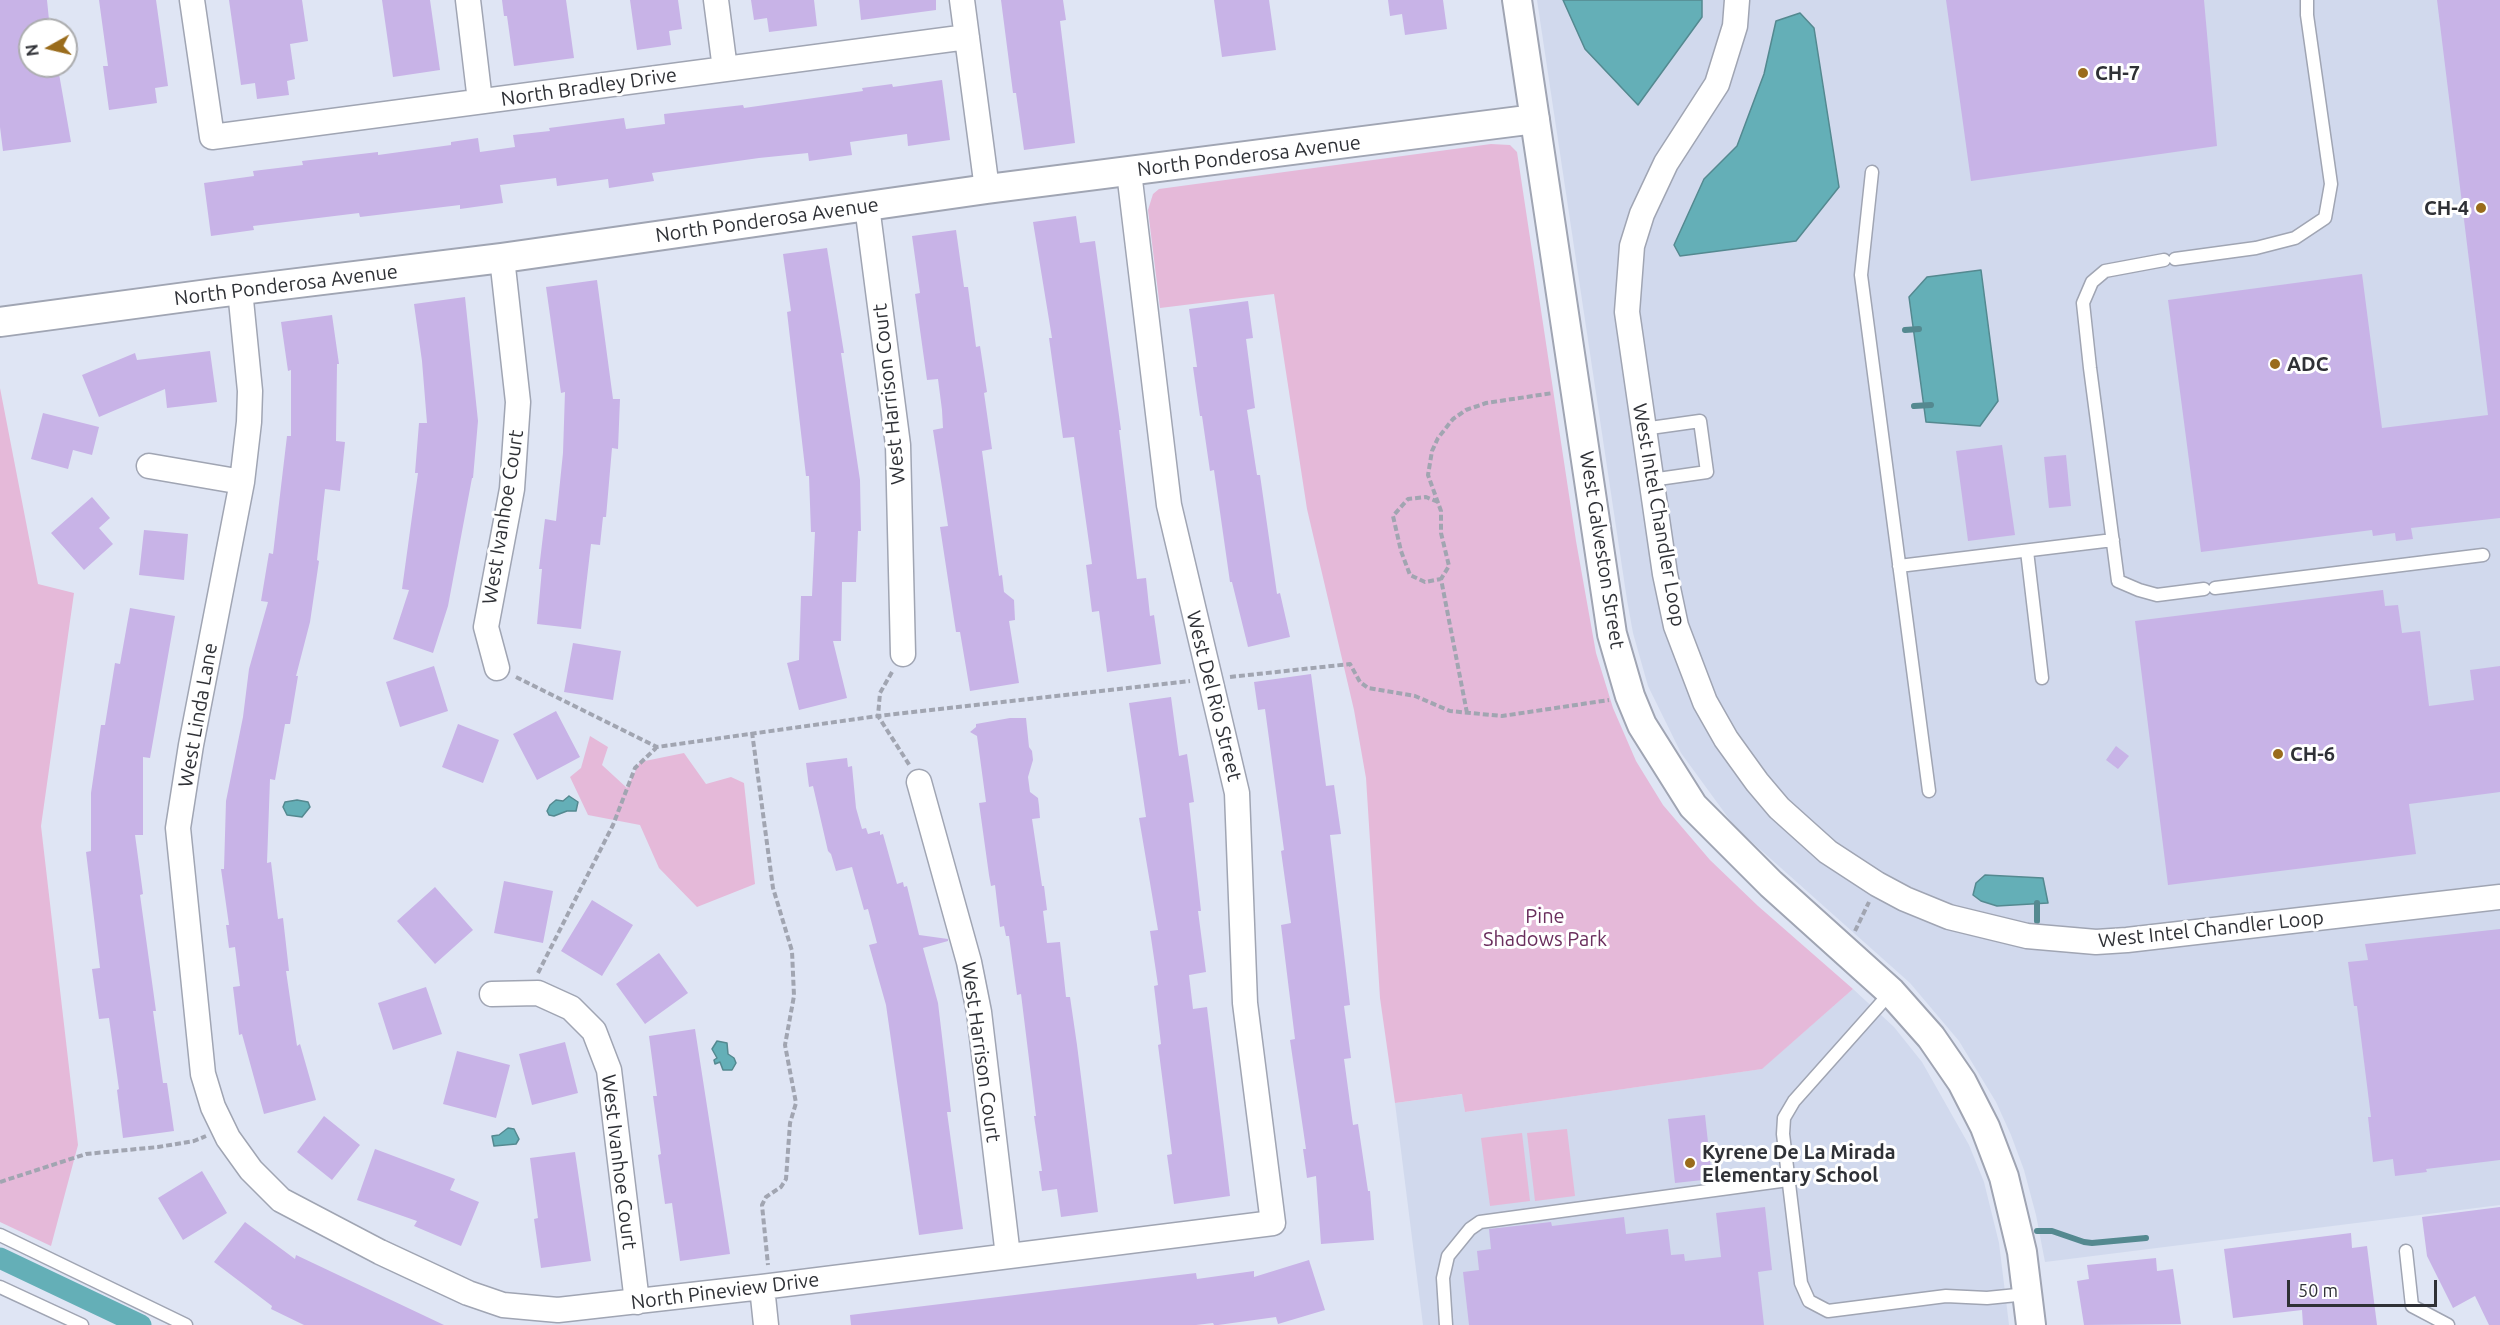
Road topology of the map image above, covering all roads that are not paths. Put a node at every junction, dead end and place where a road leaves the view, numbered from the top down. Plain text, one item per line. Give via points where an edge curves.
1 (192, 0) edge
2 (468, 0) edge
3 (716, 0) edge
4 (962, 0) edge
5 (1517, 0) edge
6 (1737, 0) edge
7 (2307, 0) edge
8 (966, 37) junction
9 (725, 69) junction
10 (480, 101) junction
11 (1535, 119) junction
12 (1129, 172) junction
13 (1872, 172) dead end
14 (987, 189) junction
15 (867, 206) junction
16 (502, 258) junction
17 (240, 290) junction
18 (0, 322) edge
19 (1643, 429) junction
20 (149, 466) dead end
21 (1651, 480) junction
22 (242, 482) junction
23 (2113, 540) junction
24 (2027, 551) junction
25 (2482, 555) dead end
26 (1899, 566) junction
27 (903, 654) road end
28 (497, 668) road end
29 (2042, 678) dead end
30 (919, 782) road end
31 (1929, 791) dead end
32 (2500, 897) edge
33 (1891, 992) junction
34 (492, 994) dead end
35 (219, 1140) joint
36 (1788, 1180) junction
37 (1273, 1222) joint
38 (0, 1235) edge
39 (2406, 1251) dead end
40 (1008, 1256) junction
41 (0, 1287) edge
42 (767, 1287) junction
43 (2027, 1294) junction
44 (637, 1302) junction
45 (82, 1325) edge
46 (186, 1325) edge
47 (766, 1325) edge
48 (1446, 1325) edge
49 (2031, 1325) edge
50 (2448, 1325) edge

1 - 10 street, North Bradley Drive via 212,137
2 - 10 street
3 - 9 street
4 - 8 street
5 - 11 street, West Galveston Street
6 - 19 street, West Intel Chandler Loop via 1735,26 1717,84 1666,163 1642,213 1632,246 1627,312
7 - 23 lane via 2331,184 2325,218 2295,238 2256,248 2105,270 2092,282 2083,303
8 - 9 street, North Bradley Drive
8 - 14 street
9 - 10 street, North Bradley Drive
11 - 12 street, North Ponderosa Avenue
11 - 33 street, West Galveston Street via 1612,634 1630,696 1642,724 1693,806 1771,884
12 - 14 street, North Ponderosa Avenue
12 - 37 street, West Del Rio Street via 1169,505 1237,793 1245,1003
13 - 26 lane via 1861,275
14 - 15 street, North Ponderosa Avenue
15 - 16 street, North Ponderosa Avenue
15 - 27 street, West Harrison Court via 898,445
16 - 17 street, North Ponderosa Avenue
16 - 28 street, West Ivanhoe Court via 518,402 512,489 486,627
17 - 18 street, North Ponderosa Avenue
17 - 22 street, West Linda Lane via 250,391
19 - 21 street, West Intel Chandler Loop
19 - 21 lane via 1700,421 1707,472
20 - 22 street
21 - 32 street, West Intel Chandler Loop via 1676,626 1696,681 1718,725 1779,808 1828,852 1877,884 1934,912 2027,936 2096,942
22 - 35 street, West Linda Lane via 178,828 203,1074
23 - 24 lane
23 - 25 lane via 2118,581 2157,595
24 - 26 lane
24 - 29 lane
26 - 31 lane
30 - 40 street, West Harrison Court via 973,982
33 - 36 lane via 1794,1101 1784,1118
33 - 43 street, West Galveston Street via 1931,1037 1962,1082 1985,1127 2004,1177 2022,1252
34 - 44 street, West Ivanhoe Court via 538,993 571,1008 594,1031 609,1070
35 - 44 street, North Pineview Drive via 281,1200 468,1293 503,1305 558,1310
36 - 43 lane via 1801,1283 1809,1300 1828,1311 1946,1296 1987,1298
36 - 48 lane via 1480,1221 1448,1256 1443,1278
37 - 40 street, North Pineview Drive
38 - 46 lane
39 - 50 lane via 2412,1306
40 - 42 street, North Pineview Drive
41 - 45 lane
42 - 44 street, North Pineview Drive
42 - 47 street
43 - 49 street, West Galveston Street

